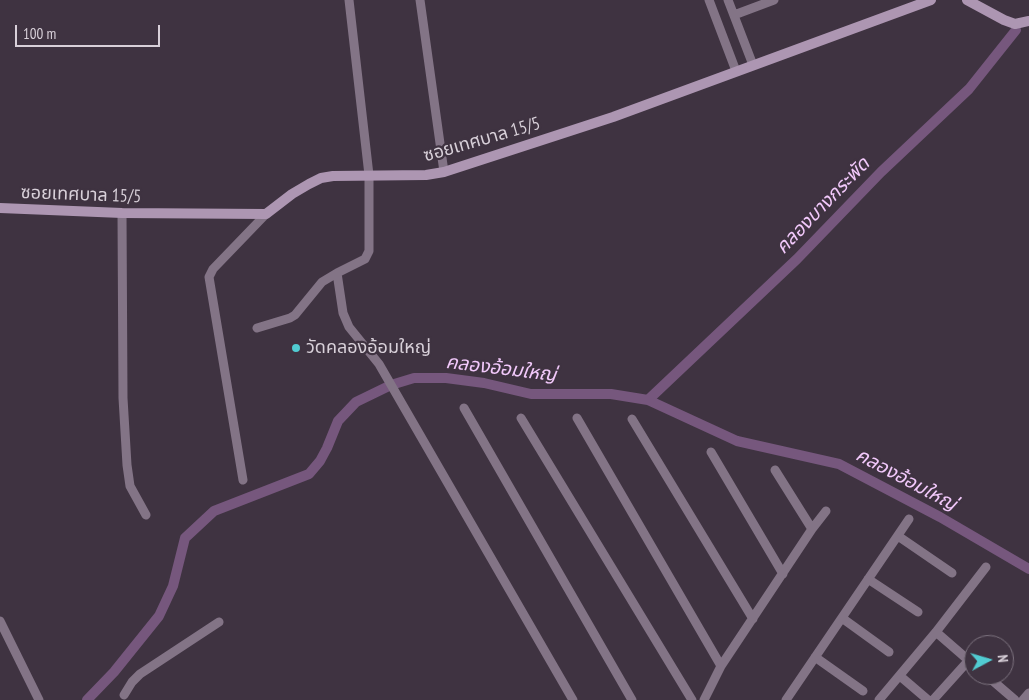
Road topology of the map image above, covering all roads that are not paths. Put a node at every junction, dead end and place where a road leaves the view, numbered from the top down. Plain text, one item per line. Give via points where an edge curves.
1 (349, 0) edge
2 (420, 0) edge
3 (709, 0) edge
4 (728, 0) edge
5 (774, 0) edge
6 (931, 0) edge
7 (967, 0) edge
8 (734, 15) junction
9 (1029, 21) edge
10 (753, 65) junction
11 (736, 71) junction
12 (444, 172) junction
13 (369, 175) junction
14 (0, 208) edge
15 (122, 213) junction
16 (266, 214) junction
17 (337, 272) junction
18 (257, 328) dead end
19 (464, 408) dead end
20 (521, 418) dead end
21 (577, 418) dead end
22 (632, 419) dead end
23 (711, 452) dead end
24 (775, 470) dead end
25 (243, 480) dead end
26 (826, 511) dead end
27 (146, 515) dead end
28 (909, 519) dead end
29 (812, 530) junction
30 (898, 536) junction
31 (986, 567) dead end
32 (952, 573) dead end
33 (783, 574) junction
34 (868, 579) junction
35 (918, 612) dead end
36 (842, 618) junction
37 (753, 619) junction
38 (0, 622) edge
39 (219, 622) dead end
40 (936, 632) junction
41 (889, 652) dead end
42 (815, 657) junction
43 (964, 657) edge
44 (720, 666) junction
45 (964, 670) edge
46 (900, 676) junction
47 (998, 685) edge
48 (863, 691) dead end
49 (1029, 693) edge
50 (124, 698) edge
51 (789, 699) edge
52 (39, 700) edge
53 (573, 700) edge
54 (632, 700) edge
55 (692, 700) edge
56 (704, 700) edge
57 (879, 700) edge
58 (928, 700) edge
59 (933, 700) edge
60 (1015, 700) edge
61 (1024, 700) edge

1 - 13 street
2 - 12 street
3 - 11 street
4 - 8 street
5 - 8 street
6 - 10 street, ซอยเทศบาล 15/5
7 - 9 street via 1015,24
8 - 10 street
10 - 11 street, ซอยเทศบาล 15/5
11 - 12 street, ซอยเทศบาล 15/5 via 613,117
12 - 13 street, ซอยเทศบาล 15/5
13 - 16 street, ซอยเทศบาล 15/5 via 321,178
13 - 17 street via 369,252 365,259
14 - 15 street, ซอยเทศบาล 15/5
15 - 16 street, ซอยเทศบาล 15/5
15 - 27 street via 126,458 130,486
16 - 25 street via 209,277
17 - 18 street via 322,282 295,315
17 - 53 street via 343,313 349,327 375,359 399,398
19 - 54 street
20 - 55 street
21 - 44 street
22 - 37 street
23 - 33 street
24 - 29 street
26 - 29 street
28 - 30 street
29 - 33 street
30 - 32 street
30 - 34 street
31 - 40 street
33 - 37 street
34 - 35 street
34 - 36 street
36 - 41 street
36 - 42 street
37 - 44 street
38 - 52 street
39 - 50 street via 140,674
40 - 43 street
40 - 46 street
42 - 48 street
42 - 51 street
44 - 56 street
45 - 59 street
46 - 57 street
46 - 58 street
47 - 60 street
49 - 61 street

